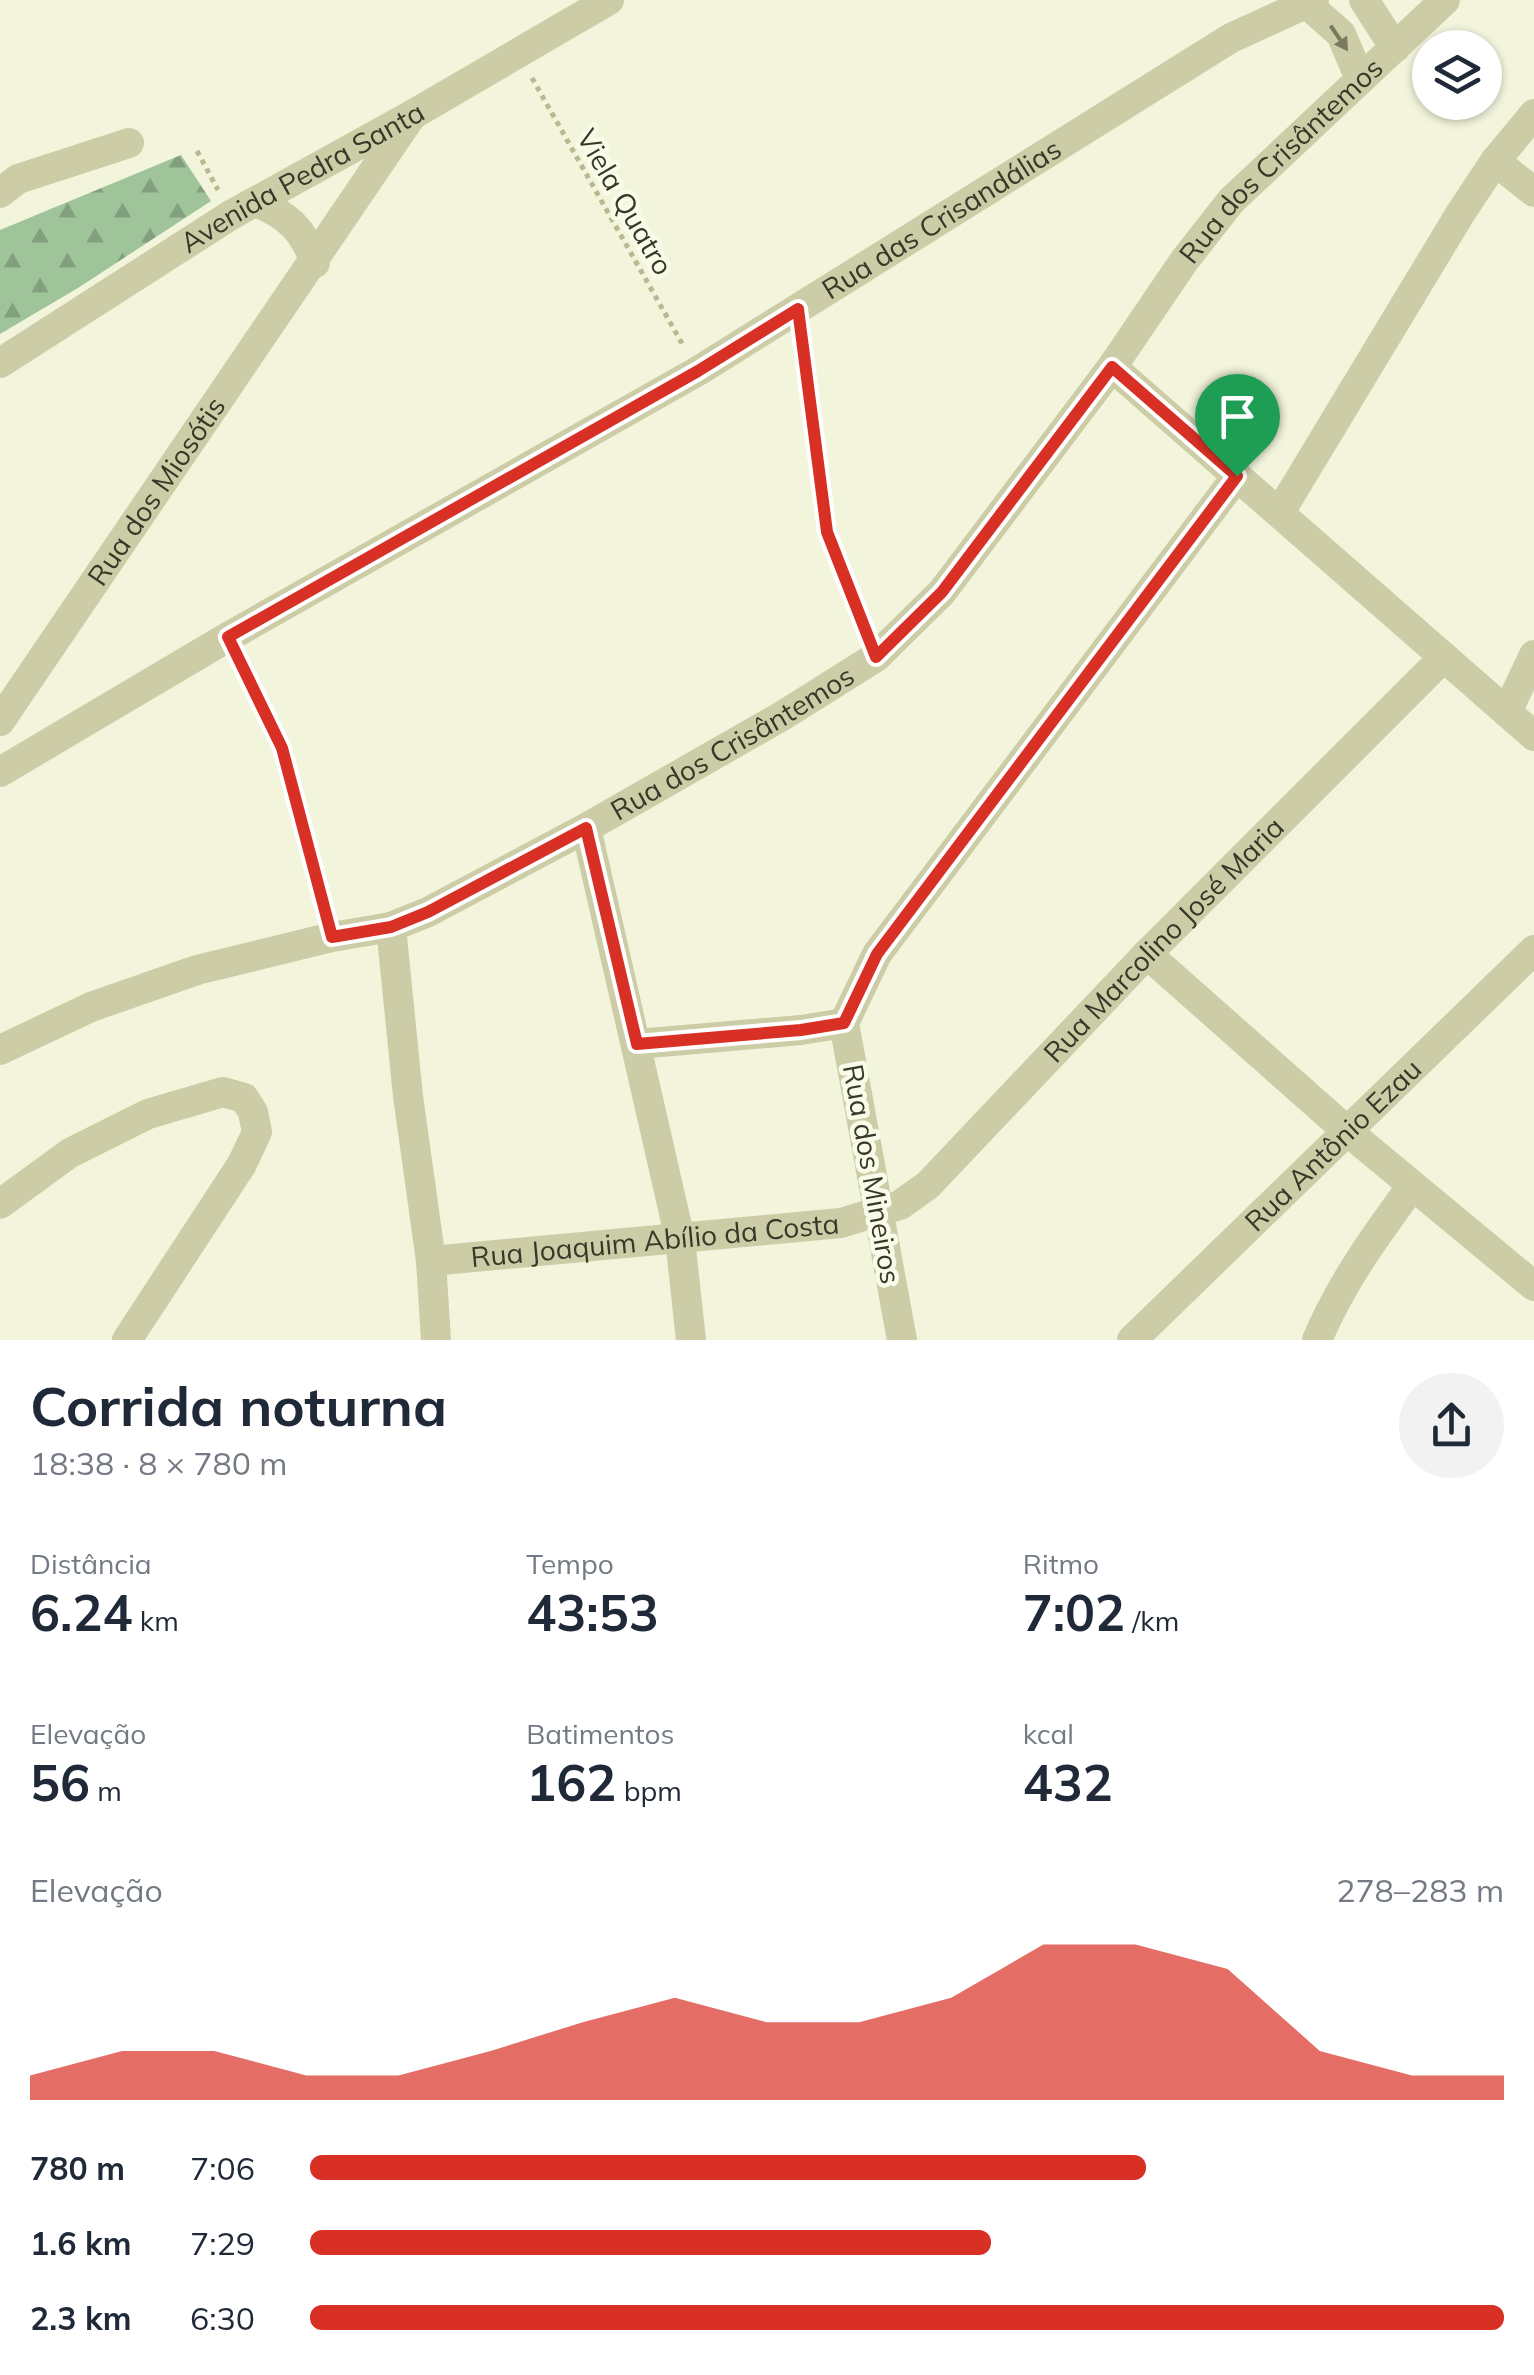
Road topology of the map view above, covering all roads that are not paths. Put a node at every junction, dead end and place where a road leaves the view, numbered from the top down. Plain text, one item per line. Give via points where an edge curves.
1 (609, 0) edge
2 (1364, 0) edge
3 (1445, 0) edge
4 (1311, 2) edge
5 (1395, 48) junction
6 (1360, 80) junction
7 (1534, 114) edge
8 (412, 115) junction
9 (129, 143) dead end
10 (334, 159) junction
11 (1495, 161) junction
12 (1534, 192) edge
13 (0, 193) edge
14 (361, 194) junction
15 (243, 208) junction
16 (314, 263) junction
17 (0, 363) edge
18 (1112, 367) junction
19 (1237, 476) junction
20 (1280, 512) junction
21 (228, 637) junction
22 (1534, 655) edge
23 (1444, 657) junction
24 (1507, 712) junction
25 (0, 721) edge
26 (1534, 736) edge
27 (0, 772) edge
28 (586, 828) junction
29 (391, 927) junction
30 (332, 937) junction
31 (1534, 950) edge
32 (1147, 954) junction
33 (844, 1023) junction
34 (637, 1044) junction
35 (0, 1050) edge
36 (1347, 1131) junction
37 (1412, 1186) junction
38 (0, 1204) edge
39 (878, 1212) junction
40 (680, 1238) junction
41 (431, 1261) junction
42 (1534, 1286) edge
43 (127, 1340) edge
44 (436, 1340) edge
45 (691, 1340) edge
46 (902, 1340) edge
47 (1132, 1340) edge
48 (1318, 1340) edge

1 - 8 street, Avenida Pedra Santa
2 - 5 street
3 - 5 street, Rua dos Crisântemos
4 -> 6 street via 1341,34
4 - 21 street, Rua das Crisandálias via 1230,38 698,371
5 - 6 street, Rua dos Crisântemos
6 - 18 street, Rua dos Crisântemos via 1231,201
7 - 11 street
8 - 10 street, Avenida Pedra Santa
8 - 14 street, Rua dos Miosótis
9 - 13 street via 18,179
10 - 14 street
10 - 15 street, Avenida Pedra Santa
11 - 12 street
11 - 20 street
14 - 16 street, Rua dos Miosótis
15 - 16 street via 276,210 294,223
15 - 17 street, Avenida Pedra Santa
16 - 25 street, Rua dos Miosótis
18 - 19 street
18 - 28 street, Rua dos Crisântemos via 942,592 876,657
19 - 20 street
19 - 33 street via 877,954
20 - 23 street
21 - 27 street, Rua das Crisandálias
21 - 30 lane via 282,748
22 - 24 street
23 - 24 street
23 - 32 street, Rua Marcolino José Maria
24 - 26 street
28 - 29 street, Rua dos Crisântemos
28 - 34 street
29 - 30 street, Rua dos Crisântemos
29 - 41 street
30 - 35 street, Rua dos Crisântemos via 197,970 91,1007
31 - 36 street, Rua Antônio Ezau
32 - 36 street
32 - 39 street, Rua Marcolino José Maria via 928,1185
33 - 34 street
33 - 39 street, Rua dos Mineiros
34 - 40 street
36 - 37 street
36 - 47 street, Rua Antônio Ezau
37 - 42 street
37 - 48 street via 1358,1259
38 - 43 street via 70,1153 148,1114 224,1092 244,1098 258,1132
39 - 40 street, Rua Joaquim Abílio da Costa via 841,1223
39 - 46 street, Rua dos Mineiros
40 - 41 street, Rua Joaquim Abílio da Costa
40 - 45 street
41 - 44 street

